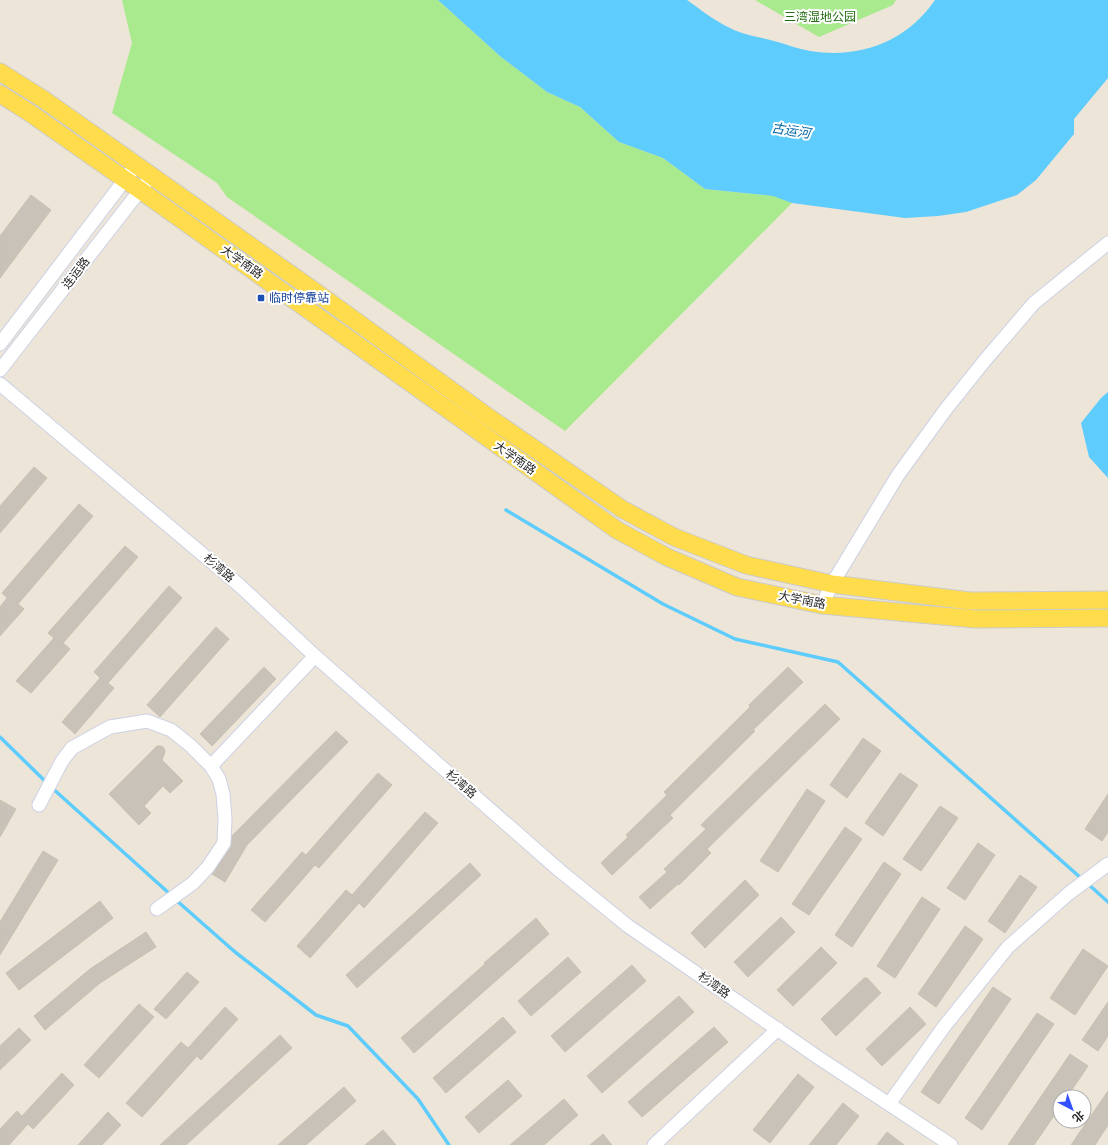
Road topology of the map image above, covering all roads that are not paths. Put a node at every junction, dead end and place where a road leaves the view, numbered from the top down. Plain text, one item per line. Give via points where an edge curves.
1 (0, 72) edge
2 (0, 94) edge
3 (136, 165) junction
4 (151, 175) junction
5 (126, 180) junction
6 (140, 190) junction
7 (1108, 243) edge
8 (0, 344) edge
9 (0, 370) edge
10 (0, 384) edge
11 (832, 584) junction
12 (1108, 600) edge
13 (822, 605) junction
14 (1108, 618) edge
15 (315, 656) junction
16 (212, 766) junction
17 (39, 805) dead end
18 (1108, 864) edge
19 (157, 909) dead end
20 (778, 1030) junction
21 (889, 1104) junction
22 (654, 1145) edge
23 (951, 1145) edge

1 - 3 main road, 大学南路
2 - 5 main road, 大学南路 via 30,112
3 - 4 main road, 大学南路
3 - 5 street, 连运路
4 - 6 street, 连运路
4 - 11 main road, 大学南路 via 484,414 622,509 674,537 746,564
5 - 6 main road, 大学南路
5 - 8 street, 连运路
6 - 9 street, 连运路
6 - 13 main road, 大学南路 via 617,530 667,557 737,587
7 - 11 street via 1034,303 986,359 898,475
10 - 15 street, 杉湾路 via 239,586
11 - 12 main road, 大学南路 via 970,601
11 - 13 street
13 - 14 main road, 大学南路 via 975,619
15 - 16 street
15 - 20 street, 杉湾路 via 622,921
16 - 17 street via 171,730 147,721 110,727 72,748 62,761
16 - 19 street via 223,794 224,843 208,867 193,883
18 - 21 street via 1068,894 1008,947 943,1028
20 - 21 street, 杉湾路
20 - 22 street
21 - 23 street, 杉湾路

